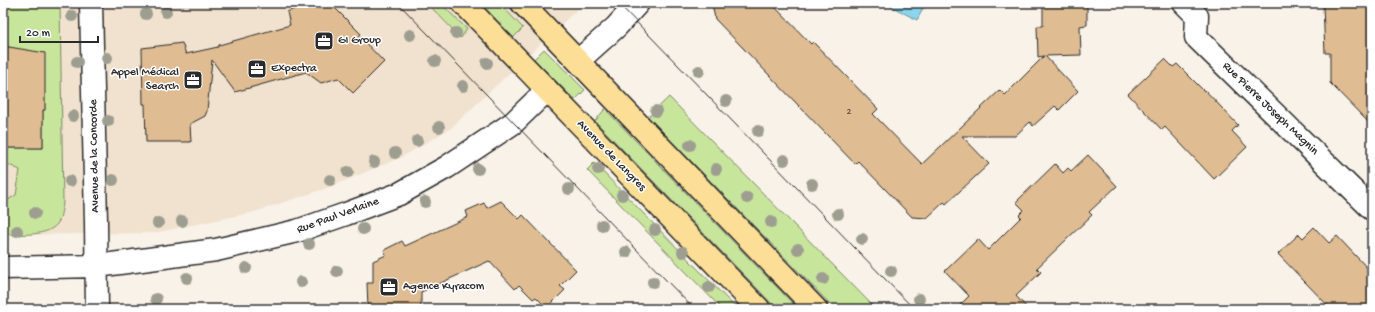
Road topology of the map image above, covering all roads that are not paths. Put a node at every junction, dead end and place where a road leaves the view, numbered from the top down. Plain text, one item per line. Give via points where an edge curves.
1 (91, 3) edge
2 (463, 3) edge
3 (522, 3) edge
4 (638, 3) edge
5 (1184, 3) edge
6 (578, 61) junction
7 (547, 90) junction
8 (1372, 209) edge
9 (97, 266) junction
10 (3, 268) edge
11 (97, 309) edge
12 (759, 309) edge
13 (816, 309) edge

1 - 9 street, Avenue de la Concorde
2 - 7 main road, Avenue de Langres
3 - 6 main road
4 - 6 street
5 - 8 street, Rue Pierre Joseph Magnin via 1197,16 1196,36
6 - 13 main road
7 - 9 street, Rue Paul Verlaine via 513,123 447,167 399,194 287,234 216,250
7 - 12 main road, Avenue de Langres
9 - 10 street, Rue Paul Verlaine
9 - 11 street, Avenue de la Concorde

